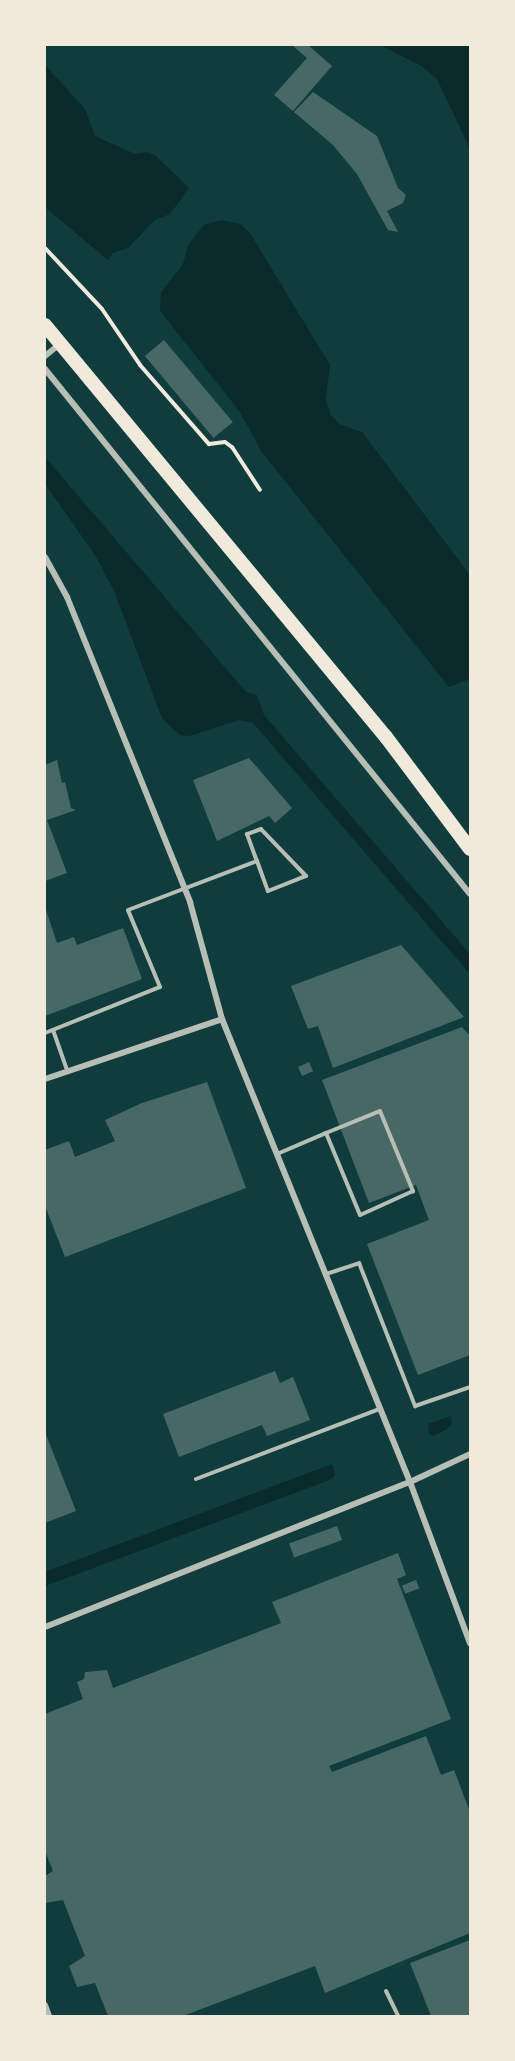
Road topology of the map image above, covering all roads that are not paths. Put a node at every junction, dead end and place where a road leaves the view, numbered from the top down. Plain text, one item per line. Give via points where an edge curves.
1 (45, 325) edge
2 (63, 343) junction
3 (45, 356) edge
4 (45, 369) edge
5 (45, 557) edge
6 (470, 849) edge
7 (257, 861) junction
8 (184, 888) junction
9 (470, 894) edge
10 (222, 1019) junction
11 (52, 1030) junction
12 (45, 1033) edge
13 (67, 1070) junction
14 (45, 1079) edge
15 (326, 1133) junction
16 (277, 1154) junction
17 (326, 1274) junction
18 (470, 1387) edge
19 (380, 1408) junction
20 (470, 1454) edge
21 (196, 1479) dead end
22 (410, 1482) junction
23 (45, 1627) edge
24 (470, 1643) edge
25 (386, 1991) dead end
26 (45, 2005) edge
27 (49, 2016) edge
28 (398, 2016) edge

1 - 2 main road
2 - 3 street
2 - 6 main road via 386,737
4 - 9 street
5 - 8 street via 67,597
7 - 7 lane via 268,891 306,876 261,829 247,834
7 - 8 lane
8 - 10 street
8 - 11 lane via 128,910 160,987
10 - 13 street
10 - 16 street
11 - 12 lane
11 - 13 lane
13 - 14 street
15 - 15 lane via 380,1111 413,1191 360,1215
15 - 16 lane
16 - 17 street
17 - 18 lane via 359,1263 415,1406
17 - 19 street
19 - 21 lane
19 - 22 street
20 - 22 street
22 - 23 street
22 - 24 street
25 - 28 lane
26 - 27 street

